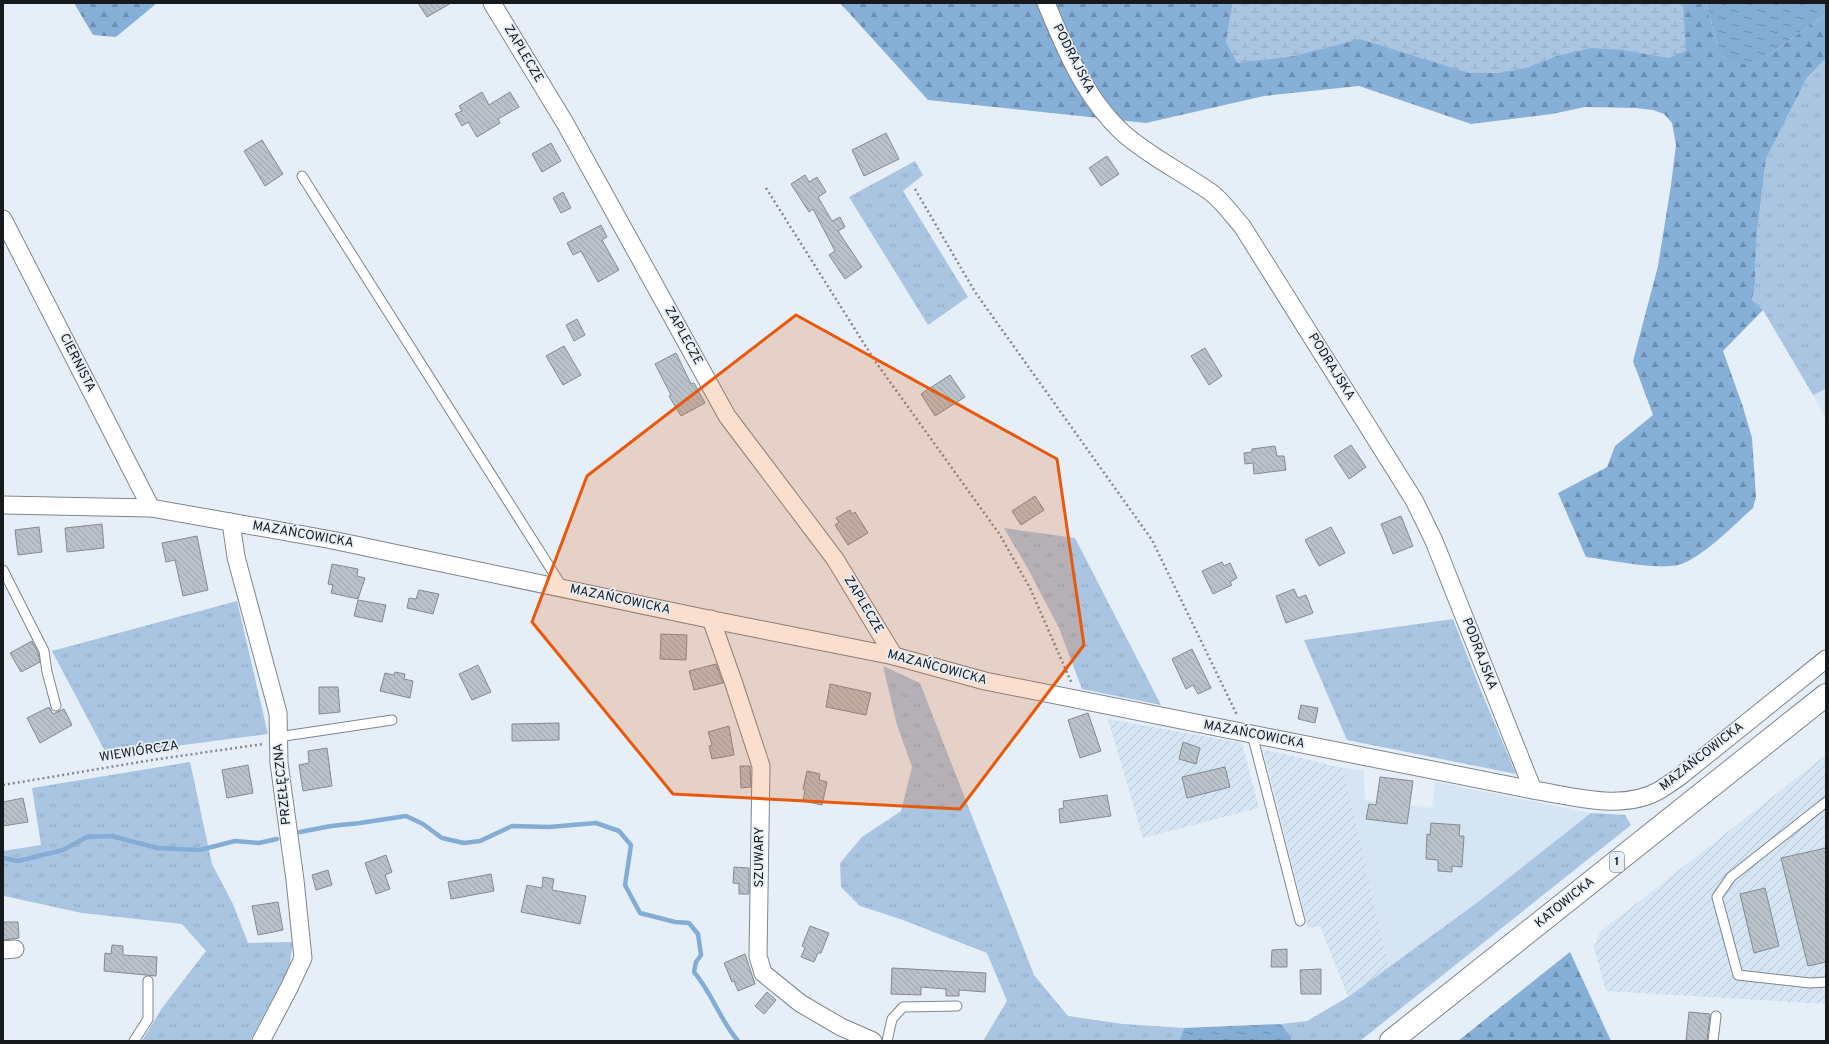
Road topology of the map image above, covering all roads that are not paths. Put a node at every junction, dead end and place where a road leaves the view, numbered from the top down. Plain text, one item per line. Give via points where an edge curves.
1 (492, 3) edge
2 (1046, 3) edge
3 (302, 176) dead end
4 (3, 218) edge
5 (3, 505) edge
6 (152, 508) junction
7 (231, 522) junction
8 (3, 570) edge
9 (563, 588) junction
10 (710, 620) junction
11 (894, 656) junction
12 (1826, 659) edge
13 (1826, 695) edge
14 (56, 706) dead end
15 (1826, 710) edge
16 (1796, 719) junction
17 (392, 720) dead end
18 (1249, 734) junction
19 (278, 739) junction
20 (1533, 790) junction
21 (1826, 802) edge
22 (1300, 921) dead end
23 (148, 981) dead end
24 (1826, 982) edge
25 (957, 1006) dead end
26 (1716, 1016) dead end
27 (134, 1041) edge
28 (261, 1041) edge
29 (873, 1041) edge
30 (887, 1041) edge
31 (1391, 1041) edge
32 (1713, 1041) edge

1 - 11 street, ZAPLECZE via 565,123 727,416 835,559
2 - 20 street, PODRAJSKA via 1089,95 1122,132 1150,154 1210,192 1242,226 1414,500 1434,541
3 - 9 lane
4 - 6 street, CIERNISTA
5 - 6 street, MAZAŃCOWICKA
6 - 7 street, MAZAŃCOWICKA
7 - 9 street, MAZAŃCOWICKA via 332,540
7 - 19 street, PRZEŁĘCZNA via 236,557 278,713
8 - 14 lane via 44,651
9 - 10 street, MAZAŃCOWICKA
10 - 11 street, MAZAŃCOWICKA
10 - 29 street, SZUWARY via 761,766 758,956 763,973 800,1003 841,1027
11 - 18 street, MAZAŃCOWICKA via 985,681
12 - 20 street, MAZAŃCOWICKA via 1660,790 1622,801 1601,801
13 - 16 main road, KATOWICKA / 1
15 - 16 main road, KATOWICKA / 1
16 - 31 main road, KATOWICKA / 1
17 - 19 lane
18 - 20 street, MAZAŃCOWICKA
18 - 22 lane
19 - 28 street, PRZEŁĘCZNA via 303,958
21 - 24 lane via 1732,877 1717,897 1738,975 1810,983
23 - 27 lane via 148,1019
25 - 30 lane via 903,1007 892,1019
26 - 32 lane

